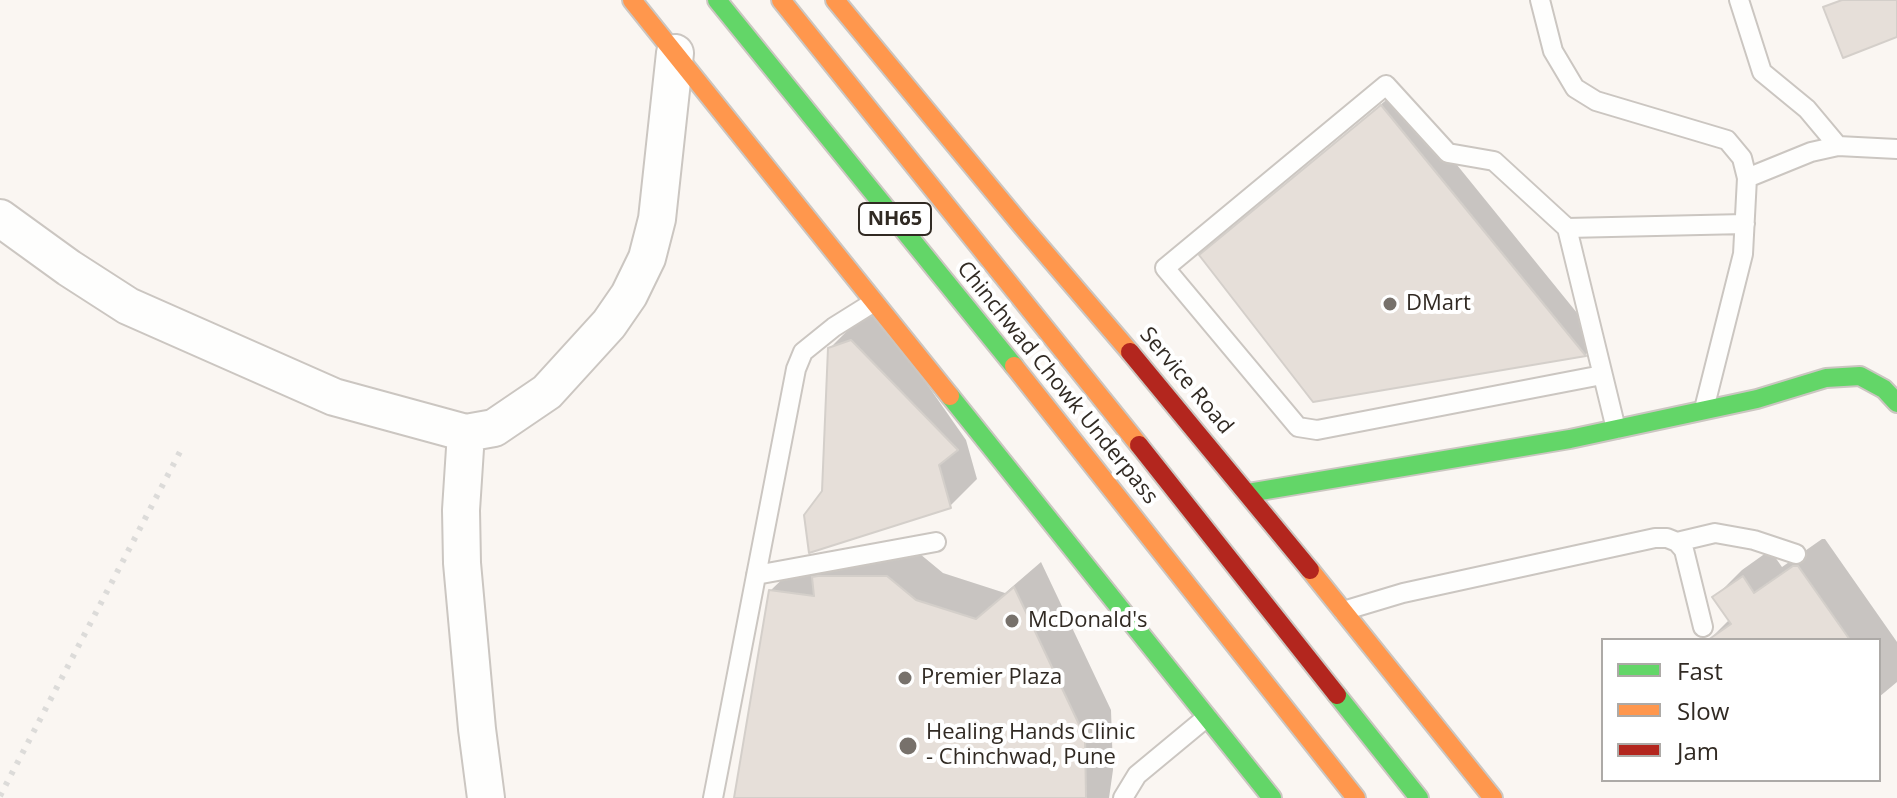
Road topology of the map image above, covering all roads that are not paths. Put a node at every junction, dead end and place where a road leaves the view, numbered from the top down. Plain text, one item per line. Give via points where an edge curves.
1 (632, 0) edge
2 (717, 0) edge
3 (781, 0) edge
4 (835, 0) edge
5 (1540, 0) edge
6 (1739, 0) edge
7 (675, 53) junction
8 (1838, 146) junction
9 (1897, 149) edge
10 (1747, 178) junction
11 (0, 218) edge
12 (1745, 224) junction
13 (1567, 228) junction
14 (874, 302) junction
15 (1602, 375) junction
16 (1897, 403) edge
17 (1704, 410) junction
18 (1616, 429) junction
19 (466, 433) junction
20 (1248, 493) junction
21 (936, 542) dead end
22 (1677, 542) junction
23 (1796, 554) dead end
24 (756, 575) junction
25 (1343, 611) junction
26 (1703, 627) dead end
27 (1207, 717) junction
28 (486, 798) edge
29 (713, 798) edge
30 (1123, 798) edge
31 (1272, 798) edge
32 (1356, 798) edge
33 (1419, 798) edge
34 (1493, 798) edge

1 - 7 main road
2 - 32 main road, Chinchwad Chowk Underpass / NH65
3 - 33 main road, Chinchwad Chowk Underpass / NH65
4 - 20 main road, Service Road
5 - 10 lane via 1553,51 1575,88 1596,101 1727,140 1742,158
6 - 8 lane via 1762,72 1807,109
7 - 14 main road
7 - 19 street via 657,219 647,258 629,295 547,392 494,428
8 - 9 lane
8 - 10 lane
10 - 12 lane
11 - 19 street via 128,306 182,331 334,397
12 - 13 lane
12 - 17 lane via 1743,254
13 - 15 lane
13 - 15 lane via 1494,161 1448,153 1386,85 1165,268 1298,427 1317,430
14 - 24 lane via 803,352
14 - 27 main road
15 - 18 lane
16 - 17 main road via 1860,376 1826,378
17 - 18 main road
18 - 20 main road
19 - 28 street via 462,563
20 - 25 main road, Service Road
21 - 24 lane
22 - 23 lane via 1715,533
22 - 25 lane via 1655,538
22 - 26 lane via 1684,550
24 - 29 lane
25 - 34 main road, Service Road
27 - 30 lane via 1137,775
27 - 31 main road

